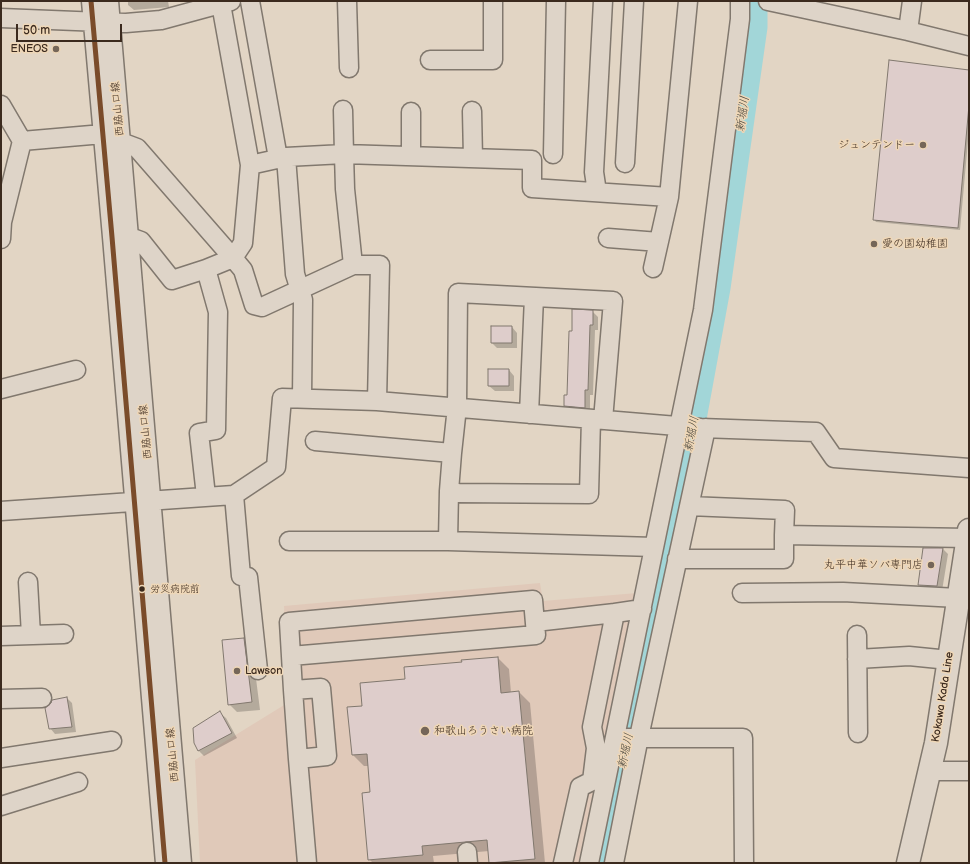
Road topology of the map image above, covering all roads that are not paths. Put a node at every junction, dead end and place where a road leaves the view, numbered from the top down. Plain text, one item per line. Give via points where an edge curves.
1 (91, 1) edge
2 (109, 1) edge
3 (250, 1) edge
4 (347, 1) edge
5 (493, 1) edge
6 (556, 1) edge
7 (603, 1) edge
8 (634, 1) edge
9 (688, 1) edge
10 (740, 1) edge
11 (768, 1) edge
12 (912, 1) edge
13 (226, 3) edge
14 (1, 18) edge
15 (92, 21) junction
16 (110, 22) junction
17 (908, 31) junction
18 (969, 46) edge
19 (430, 60) dead end
20 (349, 68) dead end
21 (1, 105) edge
22 (343, 110) dead end
23 (472, 111) dead end
24 (411, 112) dead end
25 (103, 134) junction
26 (22, 141) junction
27 (121, 142) junction
28 (344, 154) junction
29 (554, 154) dead end
30 (411, 156) junction
31 (282, 157) junction
32 (473, 158) junction
33 (625, 163) dead end
34 (250, 165) junction
35 (597, 192) junction
36 (5, 194) edge
37 (669, 197) junction
38 (121, 237) junction
39 (608, 238) dead end
40 (1, 239) edge
41 (659, 242) junction
42 (233, 258) junction
43 (353, 265) junction
44 (653, 268) dead end
45 (206, 269) junction
46 (300, 290) junction
47 (534, 297) junction
48 (76, 370) dead end
49 (1, 388) edge
50 (302, 398) junction
51 (377, 401) junction
52 (457, 407) junction
53 (528, 414) junction
54 (597, 420) junction
55 (693, 427) junction
56 (315, 441) dead end
57 (452, 453) junction
58 (969, 468) edge
59 (449, 491) junction
60 (234, 495) junction
61 (206, 496) junction
62 (143, 501) junction
63 (689, 506) junction
64 (1, 511) edge
65 (784, 534) junction
66 (968, 534) edge
67 (289, 541) dead end
68 (448, 541) junction
69 (654, 547) junction
70 (677, 559) junction
71 (28, 582) dead end
72 (742, 593) dead end
73 (958, 598) junction
74 (642, 609) junction
75 (615, 614) junction
76 (536, 628) junction
77 (64, 634) dead end
78 (31, 635) junction
79 (857, 635) dead end
80 (1, 636) edge
81 (291, 656) junction
82 (857, 659) junction
83 (949, 660) junction
84 (258, 670) dead end
85 (293, 690) junction
86 (42, 698) dead end
87 (1, 699) edge
88 (858, 733) dead end
89 (616, 738) junction
90 (639, 738) junction
91 (112, 741) dead end
92 (1, 758) edge
93 (298, 759) junction
94 (930, 771) junction
95 (969, 771) edge
96 (78, 782) dead end
97 (1, 806) edge
98 (165, 863) edge
99 (182, 863) edge
100 (307, 863) edge
101 (563, 863) edge
102 (589, 863) edge
103 (614, 863) edge
104 (744, 863) edge
105 (908, 863) edge

1 - 15 street, 西脇山口線
2 - 16 street, 西脇山口線
3 - 31 street
4 - 20 street
5 - 19 street via 493,60
6 - 29 street
7 - 35 street via 594,172
8 - 33 street
9 - 37 street
10 - 55 street via 740,19 703,310
11 - 17 street
12 - 17 street
13 - 16 street via 161,20
13 - 34 street
14 - 15 street
15 - 16 street
15 - 25 street, 西脇山口線
16 - 27 street, 西脇山口線
17 - 18 street
21 - 26 street
22 - 28 street
23 - 32 street
24 - 30 street
25 - 26 street
25 - 38 street, 西脇山口線
26 - 36 street
27 - 38 street, 西脇山口線
27 - 42 street via 137,148
28 - 30 street
28 - 31 street
28 - 43 street
30 - 32 street
31 - 34 street
31 - 46 street via 295,274
32 - 35 street via 532,160 532,188
34 - 42 street via 243,243
35 - 37 street
36 - 40 street
37 - 41 street
38 - 45 street via 141,241 172,280
38 - 62 street, 西脇山口線
39 - 41 street
41 - 44 street
42 - 45 street
42 - 46 street via 243,270 254,305 262,308
43 - 46 street
43 - 51 street via 380,265
45 - 61 street via 218,312 216,430 199,433
46 - 50 street via 303,300
47 - 52 street via 458,293
47 - 53 street
47 - 54 street via 613,301
48 - 49 street
50 - 51 street
50 - 60 street via 282,398 276,467
51 - 52 street
52 - 53 street
52 - 57 street
53 - 54 street
54 - 55 street
54 - 59 street via 589,494
55 - 58 street via 816,432 834,458
55 - 63 street
55 - 69 street
56 - 57 street
57 - 59 street
59 - 68 street
60 - 61 street
60 - 84 street via 241,576 248,577
61 - 62 street
62 - 64 street
62 - 98 street, 西脇山口線
62 - 99 street, 西脇山口線
63 - 65 street via 785,510
63 - 70 street
65 - 66 street
65 - 70 street via 784,559
66 - 73 main road, Kokawa Kada Line
67 - 68 street
68 - 69 street
69 - 74 street
70 - 90 street
71 - 78 street
72 - 73 street via 843,592
73 - 83 main road, Kokawa Kada Line
74 - 75 street
74 - 89 street
75 - 76 street
75 - 101 street via 592,727 596,748 592,781 580,787
76 - 81 street
76 - 81 street via 533,600 288,622
77 - 78 street
78 - 80 street
79 - 82 street
81 - 85 street
82 - 83 street via 909,656
82 - 88 street
83 - 94 main road, Kokawa Kada Line
85 - 93 street
85 - 93 street via 322,688 326,741 327,756
86 - 87 street
89 - 90 street
89 - 102 street
90 - 103 street
90 - 104 street via 743,738
91 - 92 street
93 - 100 street
94 - 95 street
94 - 105 main road, Kokawa Kada Line
96 - 97 street

